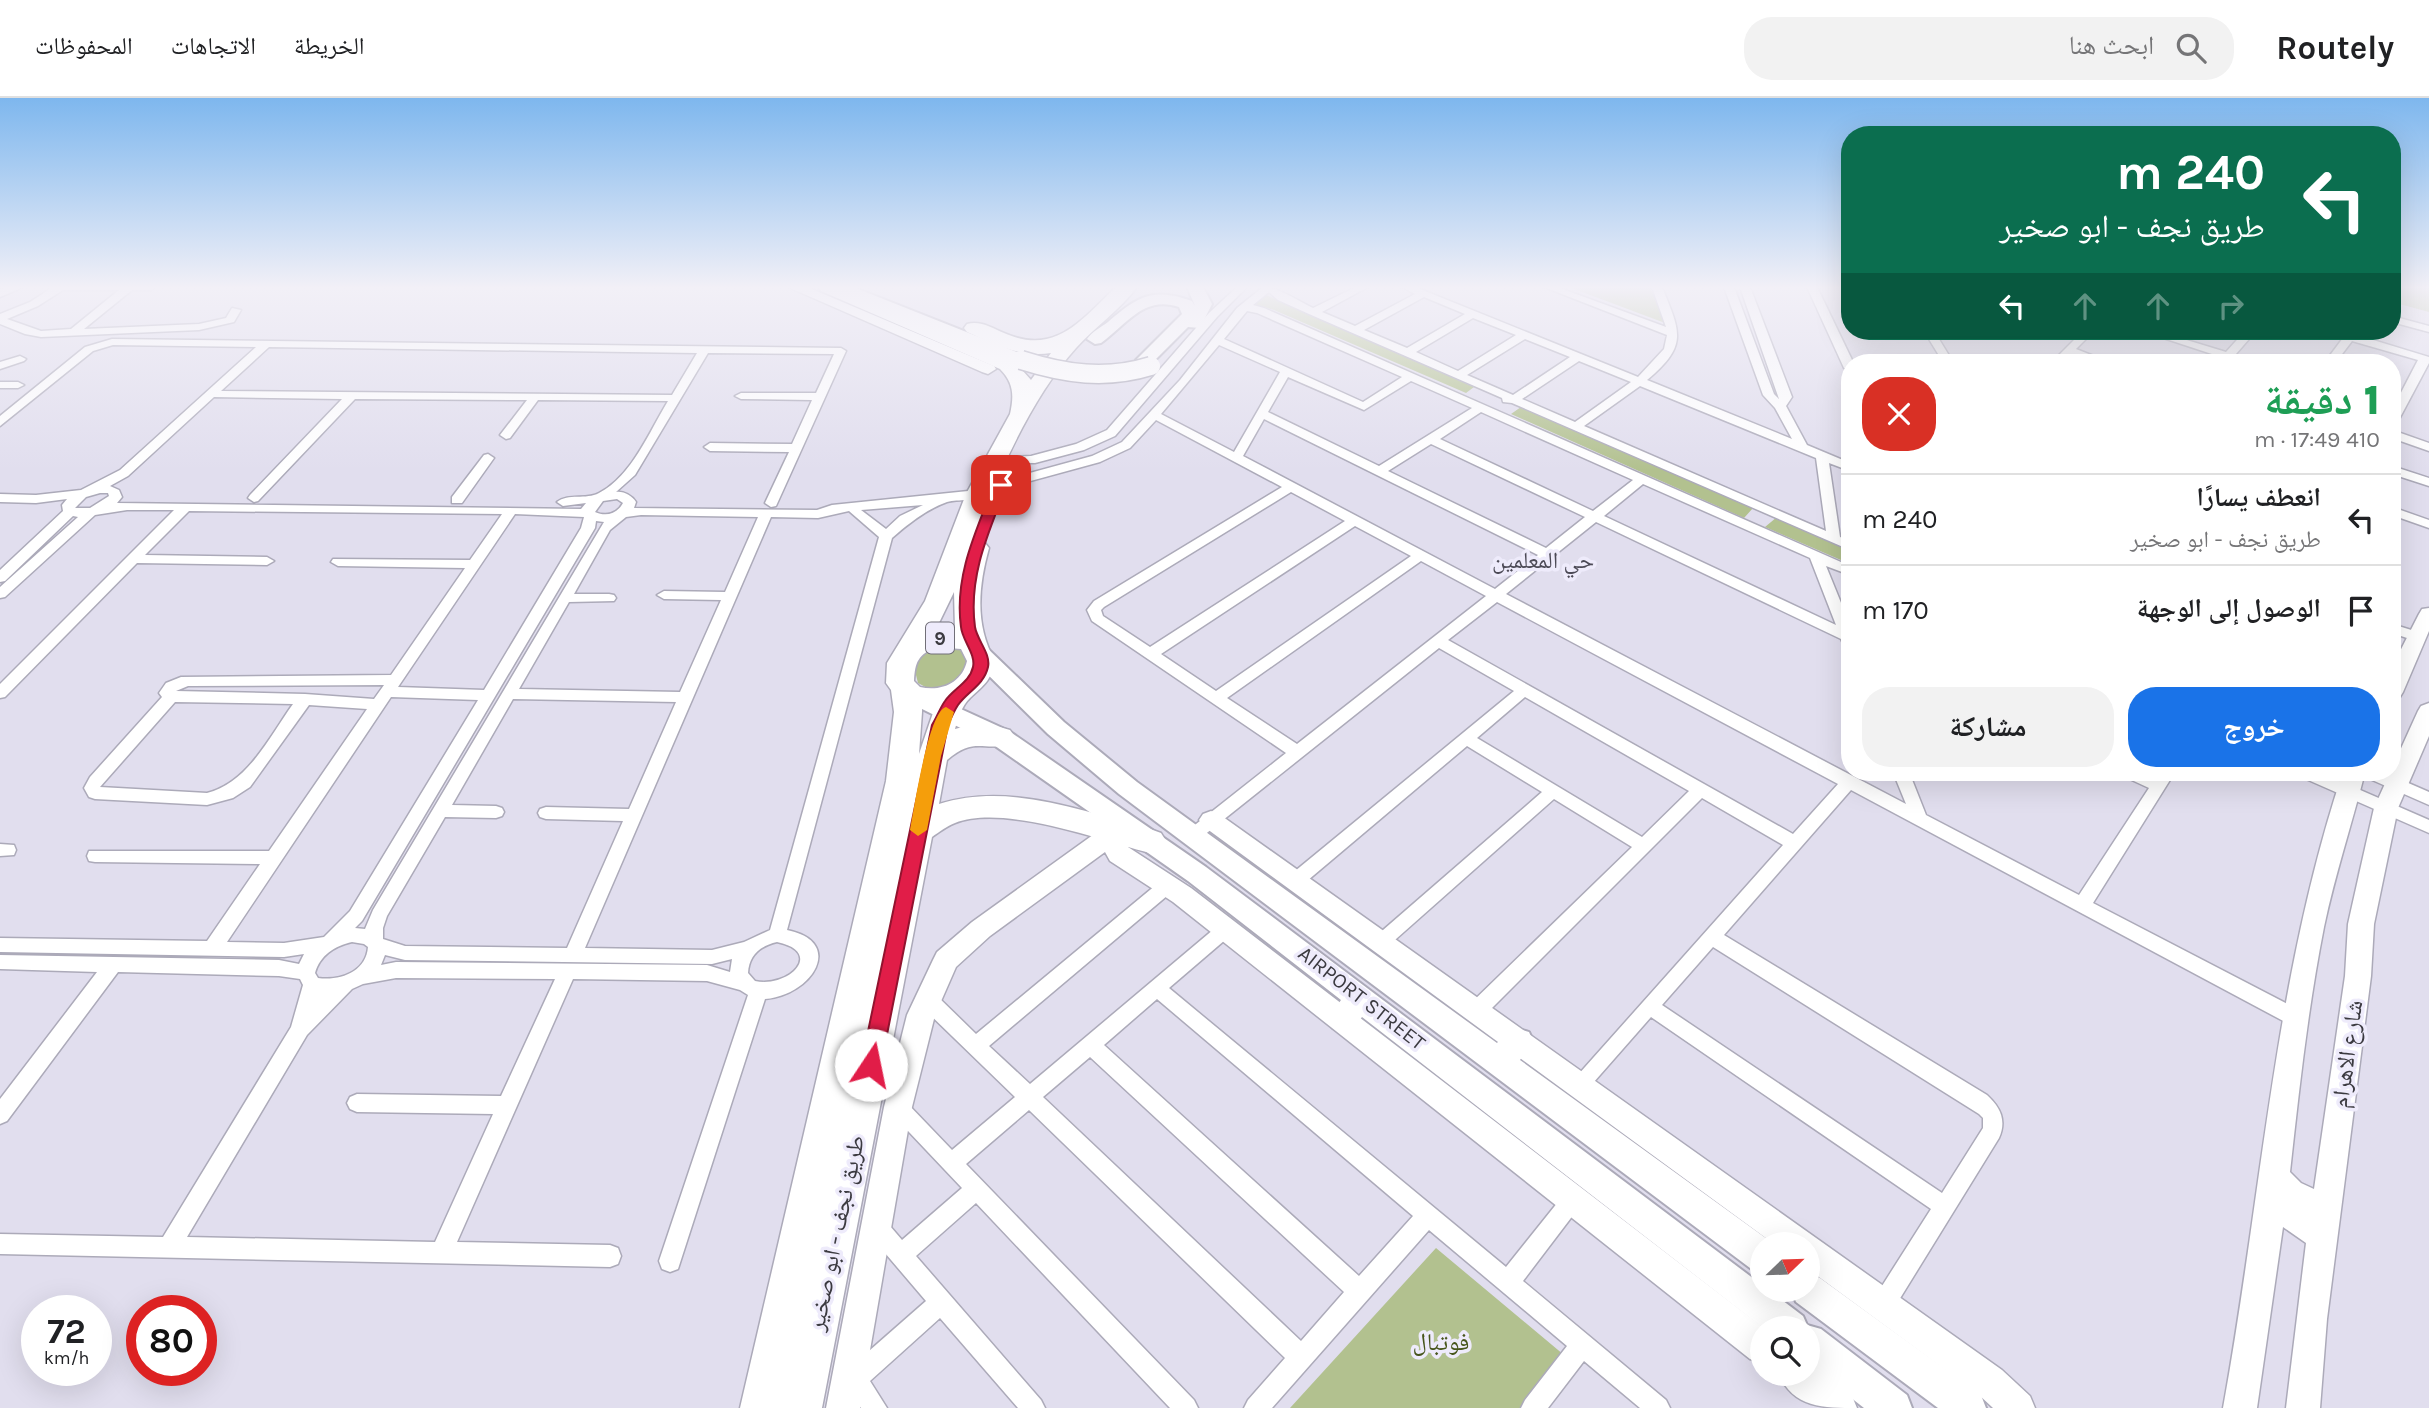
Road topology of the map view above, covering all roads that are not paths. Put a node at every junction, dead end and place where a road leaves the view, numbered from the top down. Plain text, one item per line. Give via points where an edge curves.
1 (91, 348) edge
2 (261, 348) edge
3 (629, 348) edge
4 (939, 348) edge
5 (968, 348) edge
6 (1001, 348) edge
7 (1027, 348) edge
8 (1049, 348) edge
9 (1073, 348) edge
10 (1081, 348) edge
11 (1161, 348) edge
12 (1166, 348) edge
13 (1184, 348) edge
14 (1209, 348) edge
15 (1236, 348) edge
16 (1346, 348) edge
17 (1398, 348) edge
18 (1414, 348) edge
19 (1503, 348) edge
20 (1560, 348) edge
21 (1669, 348) edge
22 (1752, 348) edge
23 (1768, 348) edge
24 (2073, 348) edge
25 (2390, 348) edge
26 (705, 349) junction
27 (2070, 351) junction
28 (1407, 352) junction
29 (2066, 354) edge
30 (2079, 354) edge
31 (1579, 356) junction
32 (20, 359) dead end
33 (2426, 359) edge
34 (1148, 363) junction
35 (0, 366) edge
36 (988, 369) dead end
37 (1286, 371) junction
38 (1459, 375) junction
39 (1410, 377) junction
40 (1639, 381) junction
41 (0, 384) edge
42 (18, 385) dead end
43 (1482, 385) junction
44 (211, 394) junction
45 (352, 395) junction
46 (741, 396) dead end
47 (535, 397) junction
48 (820, 397) junction
49 (1455, 397) junction
50 (675, 398) junction
51 (1514, 399) junction
52 (2401, 405) edge
53 (1780, 406) junction
54 (1480, 408) junction
55 (1261, 413) junction
56 (1495, 414) junction
57 (1155, 415) junction
58 (1020, 417) junction
59 (0, 422) edge
60 (1577, 426) junction
61 (506, 435) dead end
62 (2401, 437) edge
63 (1431, 439) junction
64 (710, 447) dead end
65 (2429, 447) edge
66 (796, 448) junction
67 (1803, 449) junction
68 (1822, 456) junction
69 (488, 458) dead end
70 (1236, 458) junction
71 (1015, 460) junction
72 (1841, 463) edge
73 (1380, 471) junction
74 (124, 473) junction
75 (2401, 473) edge
76 (629, 475) junction
77 (1642, 479) junction
78 (2429, 482) edge
79 (1292, 487) junction
80 (989, 489) junction
81 (88, 492) junction
82 (116, 493) junction
83 (0, 498) edge
84 (254, 498) junction
85 (601, 498) junction
86 (36, 499) junction
87 (628, 499) junction
88 (944, 499) junction
89 (457, 500) junction
90 (186, 506) junction
91 (852, 507) junction
92 (69, 508) junction
93 (769, 508) junction
94 (1762, 508) junction
95 (97, 510) junction
96 (512, 510) junction
97 (2401, 514) edge
98 (590, 515) junction
99 (620, 515) junction
100 (1594, 517) junction
101 (1355, 520) junction
102 (1744, 524) junction
103 (2429, 524) edge
104 (886, 537) junction
105 (1834, 539) junction
106 (1841, 542) edge
107 (1547, 554) junction
108 (1421, 555) junction
109 (1816, 556) junction
110 (134, 559) junction
111 (267, 561) dead end
112 (338, 562) dead end
113 (475, 564) junction
114 (1841, 567) edge
115 (0, 578) edge
116 (0, 594) edge
117 (664, 595) dead end
118 (1496, 595) junction
119 (730, 596) junction
120 (564, 598) junction
121 (609, 598) dead end
122 (2429, 614) edge
123 (1841, 620) edge
124 (2401, 631) edge
125 (1841, 636) edge
126 (2416, 636) junction
127 (1437, 641) junction
128 (913, 647) junction
129 (975, 647) junction
130 (1150, 654) junction
131 (2401, 670) edge
132 (358, 680) junction
133 (2, 689) edge
134 (1524, 690) junction
135 (387, 692) junction
136 (910, 693) junction
137 (508, 694) junction
138 (488, 695) junction
139 (171, 697) junction
140 (686, 697) junction
141 (1216, 698) junction
142 (305, 699) junction
143 (953, 701) junction
144 (342, 703) junction
145 (2429, 711) edge
146 (1000, 737) junction
147 (1466, 738) junction
148 (1297, 752) junction
149 (933, 756) junction
150 (2401, 772) edge
151 (1841, 776) edge
152 (1850, 781) joint
153 (1905, 781) edge
154 (2162, 781) edge
155 (2351, 781) edge
156 (2377, 781) edge
157 (2397, 781) edge
158 (1700, 790) junction
159 (1553, 791) junction
160 (2390, 796) junction
161 (2429, 799) edge
162 (440, 811) junction
163 (496, 812) dead end
164 (546, 813) dead end
165 (634, 815) junction
166 (1919, 817) junction
167 (2429, 827) edge
168 (1201, 828) junction
169 (918, 831) junction
170 (1115, 833) junction
171 (1150, 841) junction
172 (1794, 843) junction
173 (1643, 846) junction
174 (95, 856) dead end
175 (274, 858) junction
176 (1295, 881) junction
177 (1168, 885) junction
178 (2083, 904) junction
179 (1226, 929) junction
180 (777, 935) junction
181 (1711, 936) junction
182 (330, 942) junction
183 (375, 943) junction
184 (1381, 943) junction
185 (0, 945) edge
186 (748, 948) junction
187 (212, 949) junction
188 (0, 962) edge
189 (570, 963) junction
190 (113, 965) junction
191 (309, 979) junction
192 (352, 981) junction
193 (750, 987) junction
194 (1156, 988) junction
195 (928, 1000) junction
196 (1649, 1006) junction
197 (1352, 1008) junction
198 (1476, 1011) junction
199 (2294, 1017) junction
200 (300, 1030) junction
201 (1090, 1045) junction
202 (975, 1046) junction
203 (1508, 1052) junction
204 (1578, 1085) junction
205 (1028, 1098) junction
206 (357, 1103) dead end
207 (507, 1105) junction
208 (898, 1107) junction
209 (0, 1115) edge
210 (952, 1163) junction
211 (2275, 1176) junction
212 (977, 1189) junction
213 (1573, 1199) junction
214 (2326, 1203) junction
215 (1945, 1207) junction
216 (2271, 1212) junction
217 (1427, 1215) junction
218 (876, 1226) junction
219 (1782, 1232) edge
220 (2322, 1238) junction
221 (0, 1244) edge
222 (1750, 1246) edge
223 (169, 1247) junction
224 (441, 1253) junction
225 (901, 1255) junction
226 (610, 1256) dead end
227 (1820, 1259) edge
228 (670, 1261) dead end
229 (1508, 1283) junction
230 (1360, 1292) junction
231 (1820, 1299) edge
232 (941, 1302) junction
233 (1883, 1305) junction
234 (1774, 1316) edge
235 (1750, 1338) edge
236 (1582, 1345) junction
237 (1820, 1351) edge
238 (1301, 1357) junction
239 (852, 1377) junction
240 (1812, 1386) edge
241 (762, 1408) edge
242 (800, 1408) edge
243 (843, 1408) edge
244 (876, 1408) edge
245 (1033, 1408) edge
246 (1186, 1408) edge
247 (1256, 1408) edge
248 (1533, 1408) edge
249 (1658, 1408) edge
250 (1840, 1408) edge
251 (1894, 1408) edge
252 (1968, 1408) edge
253 (2018, 1408) edge
254 (2240, 1408) edge
255 (2302, 1408) edge

1 - 59 street
2 - 44 street
3 - 26 street
4 - 36 main road
5 - 58 highway via 1007,365 1019,376 1025,390
6 - 34 main road, bridge via 1050,370 1086,376 1118,374
7 - 8 highway
9 - 58 highway, 9 via 1043,376
10 - 71 highway, 9
11 - 34 main road
12 - 34 main road
13 - 71 street via 1111,433 1080,447
14 - 57 street
15 - 37 street
16 - 39 street
17 - 28 street
18 - 28 street
19 - 38 street
20 - 31 street
21 - 40 street
22 - 53 street via 1769,395
23 - 53 street via 1786,397
24 - 27 street
25 - 33 street
26 - 48 street via 841,351
26 - 50 street
27 - 29 street
27 - 30 street
28 - 38 street
31 - 40 street
31 - 51 street
32 - 35 street
33 - 52 street
37 - 39 street via 1364,407
37 - 55 street
38 - 43 street
39 - 49 street
40 - 60 street
40 - 67 street
41 - 42 street
43 - 49 street via 1476,395
43 - 51 street
44 - 45 street
44 - 74 street
45 - 47 street
45 - 84 street
46 - 48 street
47 - 50 street
47 - 61 street
48 - 66 street
49 - 54 street
50 - 76 street
51 - 56 street via 1496,403
51 - 60 street
53 - 67 street
54 - 56 street
54 - 63 street
55 - 70 street
55 - 73 street
56 - 77 street
57 - 70 street
57 - 80 street via 1133,440 1107,455
58 - 80 highway, 9
60 - 94 street
62 - 65 street
63 - 73 street
63 - 100 street
64 - 66 street
66 - 93 street
67 - 68 street
68 - 72 street
68 - 105 street
69 - 89 street
70 - 79 street
71 - 80 highway, 9
73 - 107 street
74 - 81 street
74 - 82 street
75 - 78 street
76 - 85 street
76 - 87 street
77 - 100 street
77 - 102 street
79 - 101 street
79 - 130 street via 1096,607 1097,618
80 - 88 street
80 - 128 highway, 9
80 - 129 highway, 9 via 989,509 968,576 965,602
81 - 82 street via 109,489
81 - 86 street
81 - 92 street
82 - 84 street
82 - 95 street via 113,501
83 - 86 street
84 - 89 street
85 - 87 street via 619,495
85 - 89 street via 579,502
85 - 98 street via 589,506
86 - 92 street
87 - 93 street
87 - 99 street via 629,508
88 - 91 street
88 - 104 street via 913,514
90 - 95 street
90 - 96 street
90 - 110 street
91 - 93 street via 818,514
91 - 104 street
92 - 95 street
92 - 115 street
93 - 99 street
93 - 119 street
94 - 102 street
94 - 105 street
95 - 116 street
96 - 98 street
96 - 113 street
97 - 103 street
98 - 99 street via 605,519
98 - 138 street via 588,528
99 - 120 street via 605,528
100 - 107 street
100 - 125 street
101 - 108 street
101 - 130 street
102 - 109 street
104 - 180 street
105 - 106 street
107 - 118 street
108 - 118 street
108 - 141 street
109 - 114 street
109 - 123 street
110 - 111 street
110 - 133 street
112 - 113 street
113 - 135 street
117 - 119 street
118 - 127 street
118 - 151 street
119 - 140 street
120 - 121 street
120 - 137 street
122 - 126 main road
124 - 126 street
126 - 131 main road
127 - 134 street
127 - 148 street
128 - 129 highway, 9 via 957,638
128 - 136 highway, 9 via 900,671
129 - 143 highway, 9 via 981,663 978,674
129 - 168 main road, AIRPORT STREET via 1080,750
130 - 141 street
132 - 135 street
132 - 139 street via 186,681 168,690
132 - 144 street via 343,690
134 - 147 street
134 - 158 street
135 - 138 street
135 - 144 street
135 - 175 street
136 - 143 main road, AIRPORT STREET
136 - 241 highway, طريق نجف - ابو صخير / 9 via 901,781
137 - 140 street
137 - 162 street
138 - 182 street via 356,916
139 - 142 street
139 - 142 street via 96,781 95,793 207,799 227,794 244,783
140 - 165 street
141 - 148 street
142 - 144 street
143 - 146 main road, AIRPORT STREET
143 - 149 highway, طريق نجف - ابو صخير / 9 via 940,725
145 - 150 main road, شارع الاهرام
146 - 149 highway via 967,736 949,742
146 - 171 main road, AIRPORT STREET
147 - 159 street
147 - 176 street
148 - 168 street
149 - 169 highway, طريق نجف - ابو صخير / 9
152 - 166 street
152 - 172 street
153 - 166 street
154 - 178 street
155 - 160 street
155 - 199 main road via 2319,885
156 - 160 street
157 - 160 main road, شارع الاهرام
158 - 172 street
158 - 173 street
159 - 173 street
159 - 184 street
160 - 161 street
160 - 167 street
160 - 214 main road, شارع الاهرام via 2361,924
162 - 163 street
162 - 183 street via 379,915
164 - 165 street
165 - 189 street
166 - 178 street
168 - 176 main road
168 - 203 main road, AIRPORT STREET
169 - 170 highway via 951,811 998,807
169 - 242 highway, طريق نجف - ابو صخير / 9
170 - 171 highway
170 - 177 main road via 1119,854
170 - 195 main road via 981,929 946,960
171 - 197 main road, AIRPORT STREET via 1259,919
172 - 181 street
173 - 198 street
174 - 175 street
175 - 187 street
176 - 184 main road
177 - 179 main road
177 - 202 street
178 - 199 street
179 - 194 street
179 - 197 main road
180 - 186 street
180 - 193 street via 790,935 808,948 807,970 786,988 772,992
181 - 196 street
181 - 215 street via 1988,1108 1992,1131
182 - 183 street via 362,935
182 - 187 street via 284,950
182 - 191 street via 311,958
183 - 189 street via 405,953
183 - 192 street via 375,960
184 - 198 main road
185 - 187 street
186 - 189 street via 712,957
186 - 193 street via 738,966
188 - 190 street
189 - 192 street via 396,970
189 - 193 street via 708,973
189 - 207 street
190 - 191 street via 279,968
190 - 209 street
191 - 192 street via 332,988
191 - 200 street
192 - 200 street
193 - 228 street
194 - 201 street
194 - 217 street
195 - 202 street
195 - 208 main road
196 - 204 street
196 - 215 street
197 - 213 main road
197 - 234 main road, AIRPORT STREET
198 - 203 main road
199 - 211 main road
200 - 223 street
201 - 205 street
201 - 230 street
202 - 205 street
203 - 204 main road
203 - 222 main road, AIRPORT STREET
204 - 219 main road
205 - 210 street
205 - 238 street
206 - 207 street
207 - 224 street
208 - 210 street
208 - 218 main road
210 - 212 street
211 - 214 street via 2291,1195
211 - 216 main road
212 - 225 street
212 - 246 street
213 - 229 street
213 - 235 main road
214 - 220 main road, شارع الاهرام
215 - 233 street
216 - 220 main road via 2297,1216
216 - 254 main road
217 - 229 street
217 - 230 street
218 - 225 street
218 - 239 main road
220 - 255 main road, شارع الاهرام
221 - 223 street
223 - 224 street
224 - 226 street
225 - 232 street
227 - 233 street
229 - 236 street
230 - 238 street
231 - 252 main road
232 - 239 street
232 - 245 street
233 - 253 street via 1990,1382
236 - 248 street
236 - 249 street
237 - 251 main road
238 - 247 street
239 - 243 main road
239 - 244 street
240 - 250 street

